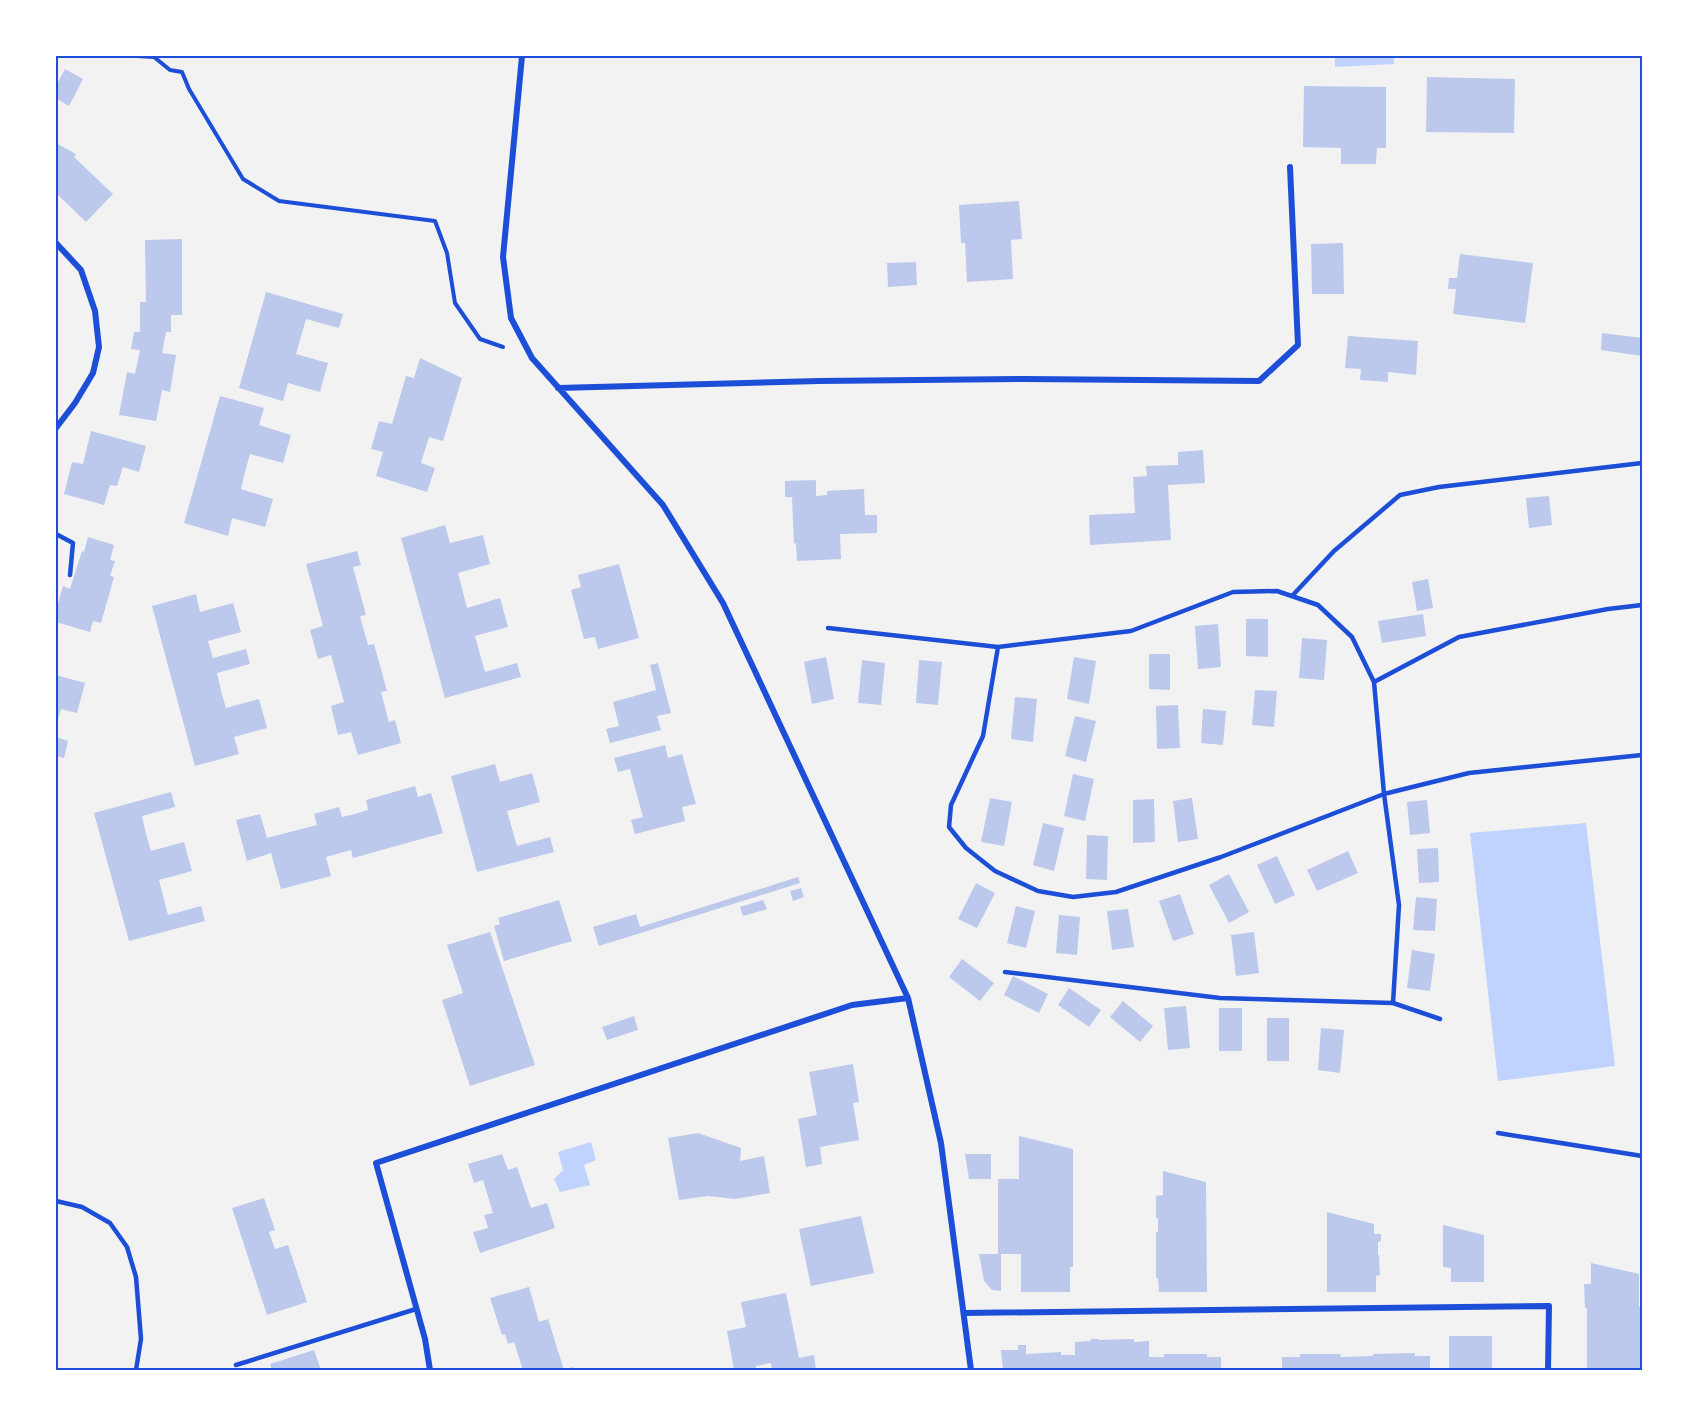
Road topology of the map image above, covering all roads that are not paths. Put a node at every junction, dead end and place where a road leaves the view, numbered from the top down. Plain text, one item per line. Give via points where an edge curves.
1 (522, 56) edge
2 (1290, 167) dead end
3 (56, 243) edge
4 (558, 388) junction
5 (56, 428) edge
6 (1642, 463) edge
7 (56, 534) edge
8 (70, 575) dead end
9 (1292, 596) junction
10 (1642, 605) edge
11 (828, 628) dead end
12 (998, 647) junction
13 (1374, 682) junction
14 (1642, 755) edge
15 (1384, 794) junction
16 (1005, 972) dead end
17 (908, 998) junction
18 (1393, 1003) junction
19 (1440, 1019) dead end
20 (1498, 1133) dead end
21 (1642, 1156) edge
22 (56, 1201) edge
23 (416, 1309) junction
24 (964, 1313) junction
25 (236, 1365) dead end
26 (136, 1371) edge
27 (430, 1371) edge
28 (971, 1371) edge
29 (1548, 1371) edge

1 - 4 street via 503,257 511,318 532,358
2 - 4 street via 1298,345 1259,381 819,381
3 - 5 street via 81,270 95,311 99,347 93,373
4 - 17 street via 663,505 723,603
6 - 9 lane via 1400,495 1334,551
7 - 8 lane via 73,543
9 - 12 lane via 1277,591 1233,592 1131,631
9 - 13 lane via 1318,605 1352,637
10 - 13 lane via 1459,637
11 - 12 lane
12 - 15 lane via 983,736 951,805 950,827 966,848 995,871 1038,891 1073,897 1116,892 1221,857
13 - 15 lane
14 - 15 lane via 1469,773
15 - 18 lane via 1399,905
16 - 18 lane via 1220,998
17 - 23 street via 852,1005 376,1163
17 - 24 street via 942,1143
18 - 19 lane
20 - 21 lane
22 - 26 lane via 82,1207 110,1223 127,1247 136,1276 141,1339
23 - 25 lane
23 - 27 street
24 - 28 street
24 - 29 street via 1549,1306

